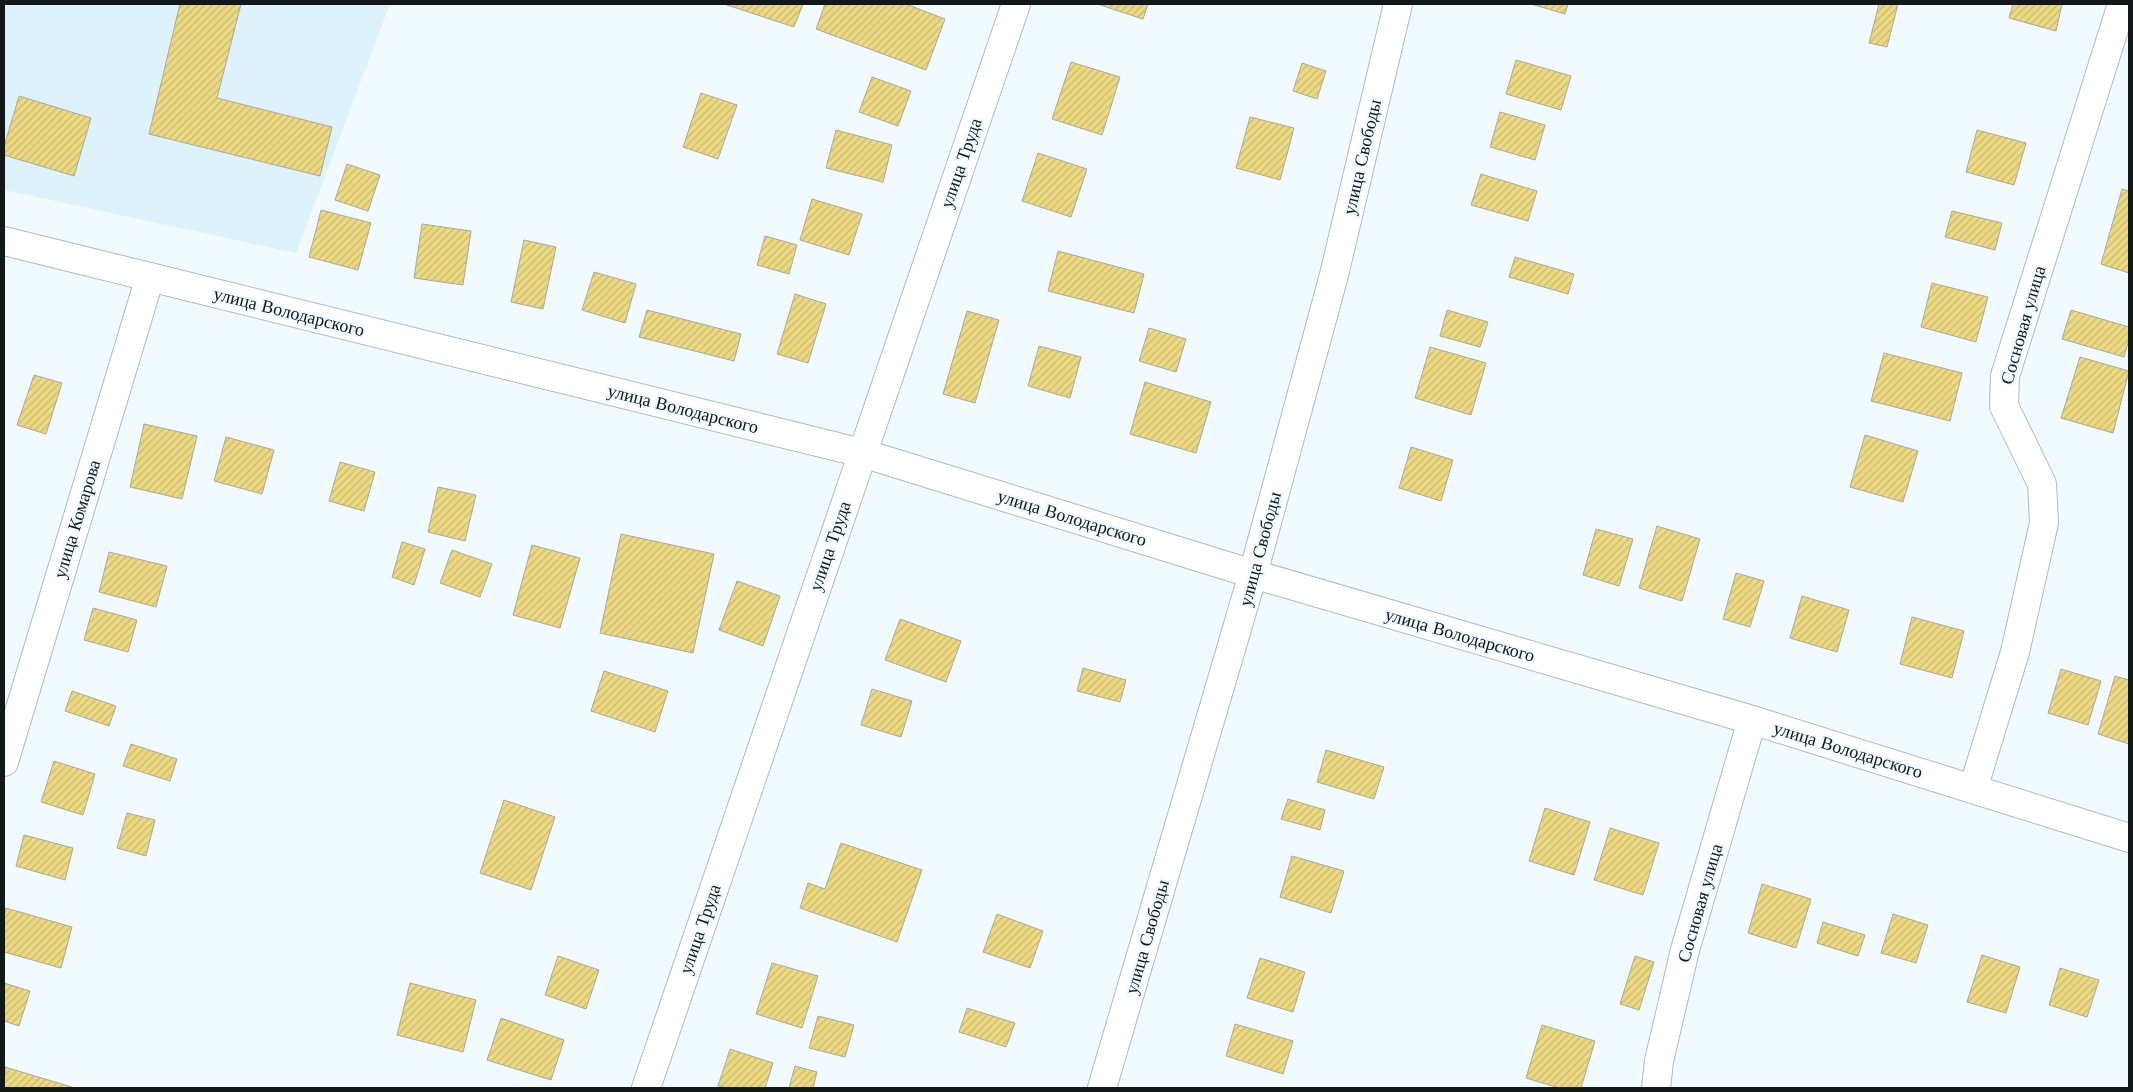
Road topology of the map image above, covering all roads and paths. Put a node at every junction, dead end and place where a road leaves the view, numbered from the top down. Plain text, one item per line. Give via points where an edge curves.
1 (1016, 4) edge
2 (1398, 4) edge
3 (2122, 4) edge
4 (4, 241) edge
5 (150, 277) junction
6 (862, 453) junction
7 (1253, 574) junction
8 (1752, 720) junction
9 (4, 762) edge
10 (1973, 789) junction
11 (2129, 838) edge
12 (646, 1088) edge
13 (1102, 1088) edge
14 (1656, 1088) edge

1 - 6 street, улица Труда
2 - 7 street, улица Свободы via 1334,275
3 - 10 street, Сосновая улица via 2005,376 2004,406 2042,484 2044,523 2015,652
4 - 5 street, улица Володарского
5 - 6 street, улица Володарского
5 - 9 street, улица Комарова
6 - 7 street, улица Володарского
6 - 12 street, улица Труда
7 - 8 street, улица Володарского
7 - 13 street, улица Свободы
8 - 10 street, улица Володарского
8 - 14 street, Сосновая улица via 1685,950 1659,1061
10 - 11 street, улица Володарского

